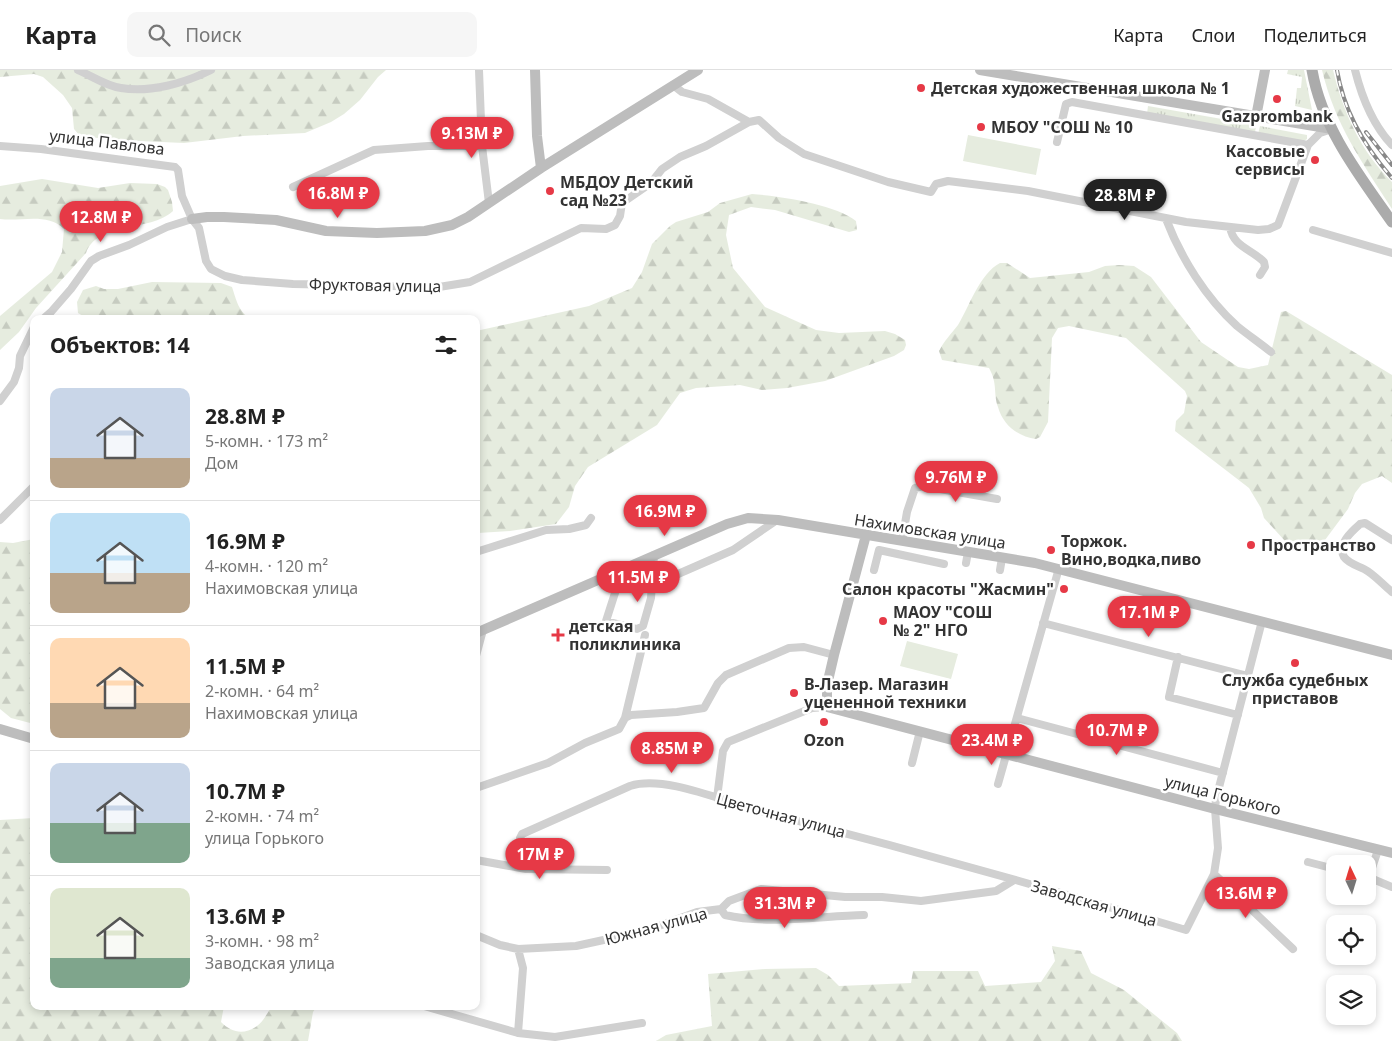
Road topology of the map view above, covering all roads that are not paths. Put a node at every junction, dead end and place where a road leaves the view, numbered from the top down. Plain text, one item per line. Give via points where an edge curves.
1 (78, 70) edge
2 (211, 70) edge
3 (479, 70) edge
4 (535, 70) edge
5 (698, 70) edge
6 (980, 70) edge
7 (1265, 70) edge
8 (1312, 70) edge
9 (1355, 70) edge
10 (1009, 72) edge
11 (673, 85) junction
12 (1256, 117) junction
13 (749, 122) junction
14 (1332, 129) junction
15 (1057, 142) dead end
16 (1308, 145) junction
17 (1392, 145) edge
18 (0, 146) edge
19 (482, 146) junction
20 (541, 168) junction
21 (293, 187) dead end
22 (489, 203) junction
23 (192, 219) junction
24 (1166, 219) junction
25 (1392, 222) edge
26 (1230, 227) junction
27 (1313, 230) dead end
28 (1392, 253) edge
29 (1260, 275) dead end
30 (48, 315) edge
31 (30, 335) edge
32 (1271, 352) dead end
33 (0, 401) edge
34 (30, 490) edge
35 (998, 499) dead end
36 (591, 518) dead end
37 (0, 520) edge
38 (778, 520) junction
39 (866, 535) junction
40 (1392, 540) edge
41 (902, 541) junction
42 (480, 551) edge
43 (968, 552) junction
44 (654, 555) junction
45 (1002, 558) junction
46 (966, 563) dead end
47 (944, 564) dead end
48 (1059, 568) junction
49 (874, 570) dead end
50 (1000, 570) dead end
51 (662, 581) dead end
52 (615, 592) dead end
53 (1392, 592) edge
54 (1262, 621) junction
55 (1043, 623) junction
56 (480, 631) edge
57 (646, 635) dead end
58 (834, 655) junction
59 (1392, 655) edge
60 (1178, 657) junction
61 (1248, 676) junction
62 (827, 707) junction
63 (1238, 716) junction
64 (625, 718) junction
65 (1017, 718) junction
66 (0, 730) edge
67 (920, 732) junction
68 (30, 738) edge
69 (1007, 753) junction
70 (912, 762) dead end
71 (1223, 773) junction
72 (998, 784) dead end
73 (480, 787) edge
74 (717, 798) junction
75 (1214, 809) junction
76 (878, 841) joint
77 (1378, 850) junction
78 (1392, 853) edge
79 (1376, 855) edge
80 (480, 861) edge
81 (1308, 862) dead end
82 (1326, 867) edge
83 (526, 869) junction
84 (608, 870) dead end
85 (1214, 874) junction
86 (1014, 880) junction
87 (1376, 880) edge
88 (1392, 887) edge
89 (721, 908) junction
90 (864, 915) dead end
91 (480, 937) edge
92 (1293, 948) dead end
93 (518, 949) junction
94 (437, 1010) edge
95 (642, 1023) dead end
96 (518, 1034) junction

1 - 2 street via 120,88 139,89 174,83
3 - 19 street
4 - 20 main road
5 - 11 main road
6 - 10 main road
7 - 12 main road
8 - 14 main road via 1318,96
9 - 17 street via 1375,124
10 - 12 main road
11 - 13 street via 682,92 708,99
11 - 20 main road
12 - 14 main road
13 - 23 street, Фруктовая улица via 662,169 650,183 622,203 615,225 606,229 581,228 470,282 439,287 242,280 211,269 206,261 199,228
13 - 24 street via 759,120 804,154 922,190 931,192 936,184 948,180 1028,190
14 - 16 street via 1320,133
14 - 25 main road
15 - 16 street via 1066,104 1072,102
16 - 26 street via 1278,225 1258,230
18 - 23 street, улица Павлова via 171,165 178,170 182,196
19 - 21 street via 374,150
19 - 22 street
20 - 22 main road
22 - 23 main road via 452,225 399,233 326,231 290,222 242,218
23 - 30 street via 99,256
24 - 26 street
24 - 32 street via 1206,291 1237,325
26 - 29 street via 1236,243 1264,262
27 - 28 street
31 - 33 street via 20,356 14,382
34 - 37 street
35 - 41 street via 923,486 915,488
36 - 42 street via 586,525 546,530
38 - 39 main road, Нахимовская улица
38 - 44 main road, Нахимовская улица via 755,517 738,520
38 - 51 street via 732,550
39 - 41 main road, Нахимовская улица
39 - 58 main road
40 - 53 street via 1365,523 1360,524 1344,542 1342,550 1344,557 1365,569
41 - 43 main road, Нахимовская улица
43 - 45 main road, Нахимовская улица
43 - 46 street
44 - 52 street via 652,593 643,626 637,629 606,621
44 - 56 main road, Нахимовская улица
45 - 48 main road, Нахимовская улица
45 - 50 street
47 - 49 street via 879,550
48 - 54 main road, Нахимовская улица
48 - 55 street
54 - 59 main road, Нахимовская улица
54 - 61 street, Заводская улица
55 - 60 street
55 - 65 street
57 - 64 street
58 - 62 main road via 827,685
58 - 64 street via 804,647 789,648 726,675 704,708
60 - 61 street
60 - 63 street via 1169,697
61 - 63 street, Заводская улица
62 - 67 main road, улица Горького
62 - 74 street, улица Горького via 812,708 728,742 723,751
63 - 71 street, Заводская улица
64 - 73 street via 619,729 585,742 548,763
65 - 69 street
65 - 71 street
66 - 68 main road
67 - 69 main road, улица Горького
67 - 70 street
69 - 72 street
69 - 75 main road, улица Горького
71 - 75 street, Заводская улица
74 - 76 street, Цветочная улица
74 - 83 street, Цветочная улица via 668,785 638,783 522,834
75 - 77 main road, улица Горького
75 - 85 street, Заводская улица via 1218,848
76 - 86 street, Заводская улица
77 - 78 main road, улица Горького
77 - 79 street
80 - 83 street
81 - 82 street
83 - 84 street
85 - 86 street, Заводская улица via 1186,930
85 - 92 street
86 - 89 street via 996,891 921,901 761,889
87 - 88 street
89 - 90 street, Южная улица via 725,915 748,918
89 - 93 street, Южная улица via 697,912 660,927 601,942
91 - 93 street, Южная улица
93 - 96 street via 522,968
94 - 96 street
95 - 96 street via 556,1037

